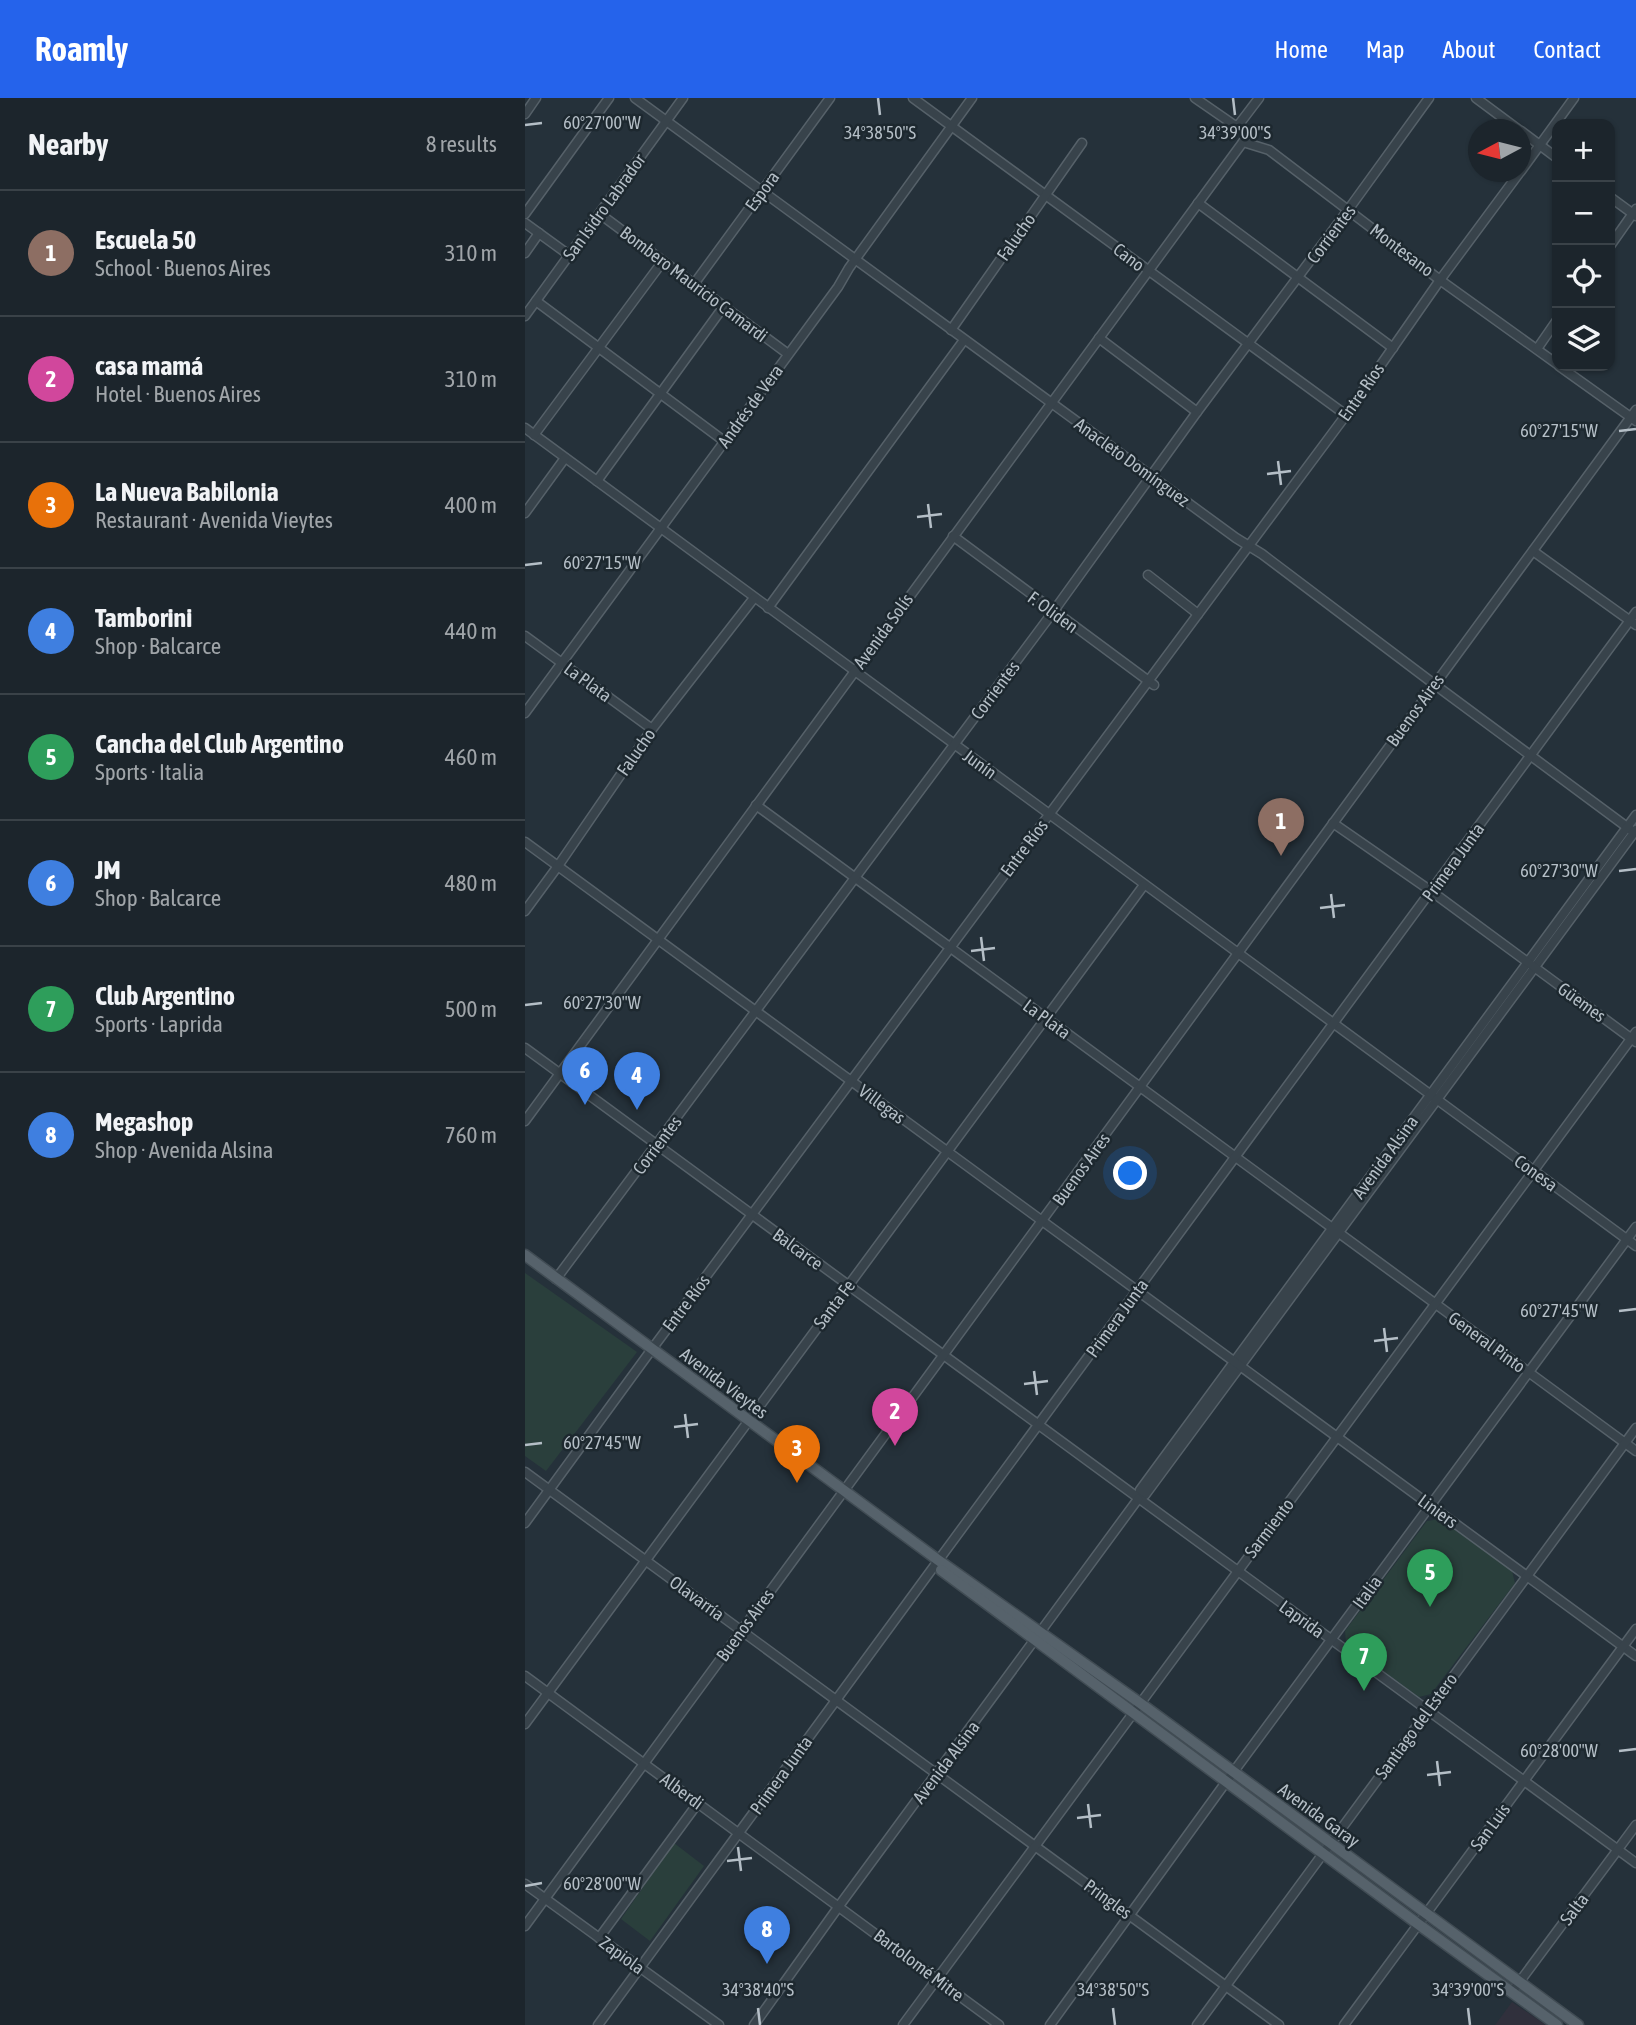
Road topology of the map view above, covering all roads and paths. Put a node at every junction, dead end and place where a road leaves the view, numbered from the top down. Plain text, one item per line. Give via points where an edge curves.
1 (536, 98) edge
2 (609, 98) edge
3 (635, 98) edge
4 (683, 98) edge
5 (830, 98) edge
6 (913, 98) edge
7 (972, 98) edge
8 (1195, 98) edge
9 (1259, 98) edge
10 (1429, 98) edge
11 (1476, 98) edge
12 (1574, 98) edge
13 (525, 114) edge
14 (1505, 119) edge
15 (666, 121) junction
16 (952, 125) junction
17 (1237, 127) junction
18 (1531, 138) edge
19 (1243, 142) junction
20 (1082, 143) dead end
21 (1540, 145) junction
22 (1552, 154) edge
23 (1531, 157) edge
24 (1512, 182) edge
25 (762, 192) junction
26 (1046, 195) junction
27 (1615, 200) edge
28 (1198, 203) junction
29 (1349, 210) junction
30 (1635, 213) edge
31 (525, 214) edge
32 (600, 214) junction
33 (525, 223) edge
34 (539, 233) junction
35 (1611, 245) edge
36 (525, 253) edge
37 (569, 256) junction
38 (856, 260) junction
39 (663, 261) junction
40 (1148, 271) junction
41 (1298, 278) junction
42 (1440, 279) junction
43 (694, 284) junction
44 (536, 301) junction
45 (724, 306) junction
46 (525, 316) edge
47 (1552, 327) edge
48 (951, 330) junction
49 (1099, 338) junction
50 (964, 340) junction
51 (1248, 344) junction
52 (599, 347) junction
53 (1393, 348) junction
54 (1537, 349) junction
55 (788, 354) junction
56 (1552, 360) edge
57 (1567, 371) edge
58 (660, 393) junction
59 (1050, 403) junction
60 (1197, 412) junction
61 (1346, 415) junction
62 (1634, 416) edge
63 (525, 428) edge
64 (534, 435) junction
65 (724, 441) junction
66 (565, 458) junction
67 (1151, 476) junction
68 (597, 481) junction
69 (525, 513) edge
70 (660, 529) junction
71 (953, 536) junction
72 (1249, 546) junction
73 (1533, 551) junction
74 (1148, 575) dead end
75 (754, 598) junction
76 (768, 608) junction
77 (1053, 612) junction
78 (1636, 612) edge
79 (1198, 614) junction
80 (1633, 623) edge
81 (525, 636) edge
82 (562, 663) junction
83 (854, 671) junction
84 (1151, 683) junction
85 (1434, 684) junction
86 (525, 713) edge
87 (652, 729) junction
88 (954, 745) junction
89 (1531, 756) junction
90 (756, 806) junction
91 (1049, 815) junction
92 (1636, 816) edge
93 (1333, 823) junction
94 (1634, 830) edge
95 (525, 842) edge
96 (558, 866) junction
97 (855, 878) junction
98 (1144, 885) junction
99 (1431, 891) junction
100 (525, 911) edge
101 (658, 940) junction
102 (950, 948) junction
103 (1239, 954) junction
104 (1531, 965) junction
105 (756, 1011) junction
106 (1046, 1018) junction
107 (1333, 1024) junction
108 (1634, 1037) edge
109 (525, 1048) edge
110 (560, 1074) junction
111 (851, 1081) junction
112 (1141, 1087) junction
113 (1433, 1098) junction
114 (525, 1121) edge
115 (657, 1145) junction
116 (947, 1151) junction
117 (1235, 1157) junction
118 (1533, 1171) junction
119 (751, 1215) junction
120 (1042, 1221) junction
121 (1636, 1227) edge
122 (1336, 1230) junction
123 (1627, 1240) junction
124 (1636, 1246) edge
125 (525, 1255) edge
126 (525, 1263) edge
127 (556, 1279) junction
128 (848, 1286) junction
129 (1137, 1291) junction
130 (1435, 1303) junction
131 (650, 1351) junction
132 (943, 1356) junction
133 (1237, 1364) junction
134 (1529, 1372) junction
135 (746, 1422) junction
136 (1038, 1426) junction
137 (1636, 1428) edge
138 (1336, 1437) junction
139 (1625, 1443) junction
140 (1636, 1451) edge
141 (525, 1472) edge
142 (549, 1490) junction
143 (843, 1492) junction
144 (1138, 1499) junction
145 (1430, 1506) junction
146 (525, 1523) edge
147 (646, 1560) junction
148 (937, 1563) junction
149 (1237, 1572) junction
150 (1527, 1576) junction
151 (1636, 1629) edge
152 (742, 1630) junction
153 (1039, 1636) junction
154 (1331, 1640) junction
155 (1623, 1647) junction
156 (1636, 1656) edge
157 (525, 1676) edge
158 (548, 1693) junction
159 (837, 1700) junction
160 (1140, 1703) junction
161 (1427, 1711) junction
162 (1132, 1713) junction
163 (525, 1724) edge
164 (644, 1764) junction
165 (1234, 1772) junction
166 (937, 1774) junction
167 (1524, 1781) junction
168 (1226, 1782) junction
169 (698, 1804) junction
170 (1636, 1825) edge
171 (739, 1833) junction
172 (1330, 1843) junction
173 (1035, 1846) junction
174 (1618, 1850) junction
175 (1322, 1853) junction
176 (1636, 1863) edge
177 (525, 1884) edge
178 (545, 1899) junction
179 (839, 1906) junction
180 (1426, 1914) junction
181 (1130, 1915) junction
182 (1418, 1924) junction
183 (525, 1926) edge
184 (599, 1938) junction
185 (640, 1968) junction
186 (937, 1979) junction
187 (1519, 1982) junction
188 (1226, 1986) junction
189 (1512, 1992) junction
190 (598, 2025) edge
191 (719, 2025) edge
192 (754, 2025) edge
193 (903, 2025) edge
194 (999, 2025) edge
195 (1050, 2025) edge
196 (1197, 2025) edge
197 (1279, 2025) edge
198 (1344, 2025) edge
199 (1557, 2025) edge
200 (1578, 2025) edge

1 - 13 street
2 - 31 street
3 - 15 street, Anacleto Domínguez
4 - 15 street, San Isidro Labrador
5 - 25 street, Espora
6 - 16 street, Cano
7 - 16 street, Andrés de Vera
8 - 17 street
9 - 17 street
10 - 29 street, Corrientes
11 - 14 street
12 - 21 street, Entre Ríos
15 - 25 street, Anacleto Domínguez
15 - 32 street, San Isidro Labrador
16 - 26 street, Cano
16 - 38 street, Andrés de Vera
17 - 19 street
18 - 21 street
19 - 28 street, Avenida Solís
19 - 29 street, Montesano via 1269,150
20 - 26 street, Falucho
21 - 22 street
21 - 23 street, Entre Ríos
24 - 42 street, Entre Ríos
25 - 38 street, Anacleto Domínguez
25 - 43 street, Espora
26 - 40 street, Cano
26 - 48 street, Falucho
27 - 30 street
28 - 40 street, Avenida Solís
28 - 41 street
29 - 41 street, Corrientes
29 - 42 street, Montesano
30 - 35 street
32 - 37 street, San Isidro Labrador
32 - 39 street, Bombero Mauricio Camardi
33 - 34 street
34 - 36 street
34 - 37 street
37 - 44 street, San Isidro Labrador
38 - 48 street, Anacleto Domínguez
38 - 55 street, Andrés de Vera
39 - 43 street, Bombero Mauricio Camardi
39 - 52 street
40 - 49 street, Avenida Solís
40 - 51 street, Cano
41 - 51 street, Corrientes
41 - 53 street
42 - 53 street, Entre Ríos
42 - 54 street, Montesano
43 - 45 street, Bombero Mauricio Camardi
44 - 46 street, San Isidro Labrador
44 - 52 street
45 - 55 street, Bombero Mauricio Camardi
45 - 58 street
47 - 54 street
48 - 50 street, Anacleto Domínguez
49 - 59 street, Avenida Solís
49 - 60 street
50 - 59 street, Anacleto Domínguez
50 - 76 street
51 - 60 street, Corrientes
51 - 61 street, Cano
52 - 58 street
52 - 64 street
53 - 61 street, Entre Ríos
54 - 56 street, Montesano
55 - 65 street, Andrés de Vera
57 - 62 street, Montesano
58 - 65 street
58 - 68 street
59 - 67 street, Anacleto Domínguez
59 - 71 street, Avenida Solís
60 - 67 street, Corrientes
61 - 72 street, Entre Ríos
62 - 73 street, Buenos Aires
63 - 64 street, Junín
64 - 66 street, Junín
65 - 70 street, Andrés de Vera
66 - 68 street, Junín
66 - 69 street
67 - 72 street, Anacleto Domínguez
67 - 77 street, Corrientes
68 - 70 street, Junín
70 - 75 street, Junín
70 - 82 street, Andrés de Vera
71 - 77 street, F. Oliden
71 - 83 street, Avenida Solís
72 - 79 street, Entre Ríos
72 - 85 street, Anacleto Domínguez
73 - 80 street
73 - 85 street, Buenos Aires
74 - 79 street
75 - 76 street, Junín
75 - 87 street, Falucho
76 - 83 street, Junín
77 - 84 street, F. Oliden
77 - 88 street, Corrientes
78 - 80 street, Primera Junta
79 - 84 street, Entre Ríos
80 - 89 street, Primera Junta
81 - 82 street, La Plata
82 - 86 street, Andrés de Vera
82 - 87 street, La Plata
83 - 88 street, Junín
83 - 90 street, Avenida Solís
84 - 91 street, Entre Ríos
85 - 89 street, Anacleto Domínguez
85 - 93 street, Buenos Aires
87 - 96 street, Falucho
88 - 91 street, Junín
88 - 97 street, Corrientes
89 - 94 street, Anacleto Domínguez
89 - 99 street, Primera Junta
90 - 97 street, La Plata
90 - 101 street, Avenida Solís
91 - 98 street, Junín
91 - 102 street, Entre Ríos
92 - 94 street, Avenida Alsina
93 - 99 street
93 - 103 street, Buenos Aires
94 - 104 street, Avenida Alsina
95 - 96 street, Villegas
96 - 100 street, Falucho
96 - 101 street, Villegas
97 - 102 street, La Plata
97 - 105 street, Corrientes
98 - 103 street, Junín
98 - 106 street, Santa Fe
99 - 104 street
99 - 107 street, Primera Junta
101 - 105 street, Villegas
101 - 110 street, Avenida Solís
102 - 106 street, La Plata
102 - 111 street, Entre Ríos
103 - 107 street, Junín
103 - 112 street, Buenos Aires
104 - 108 street, Güemes
104 - 113 street, Avenida Alsina
105 - 111 street, Villegas
105 - 115 street, Corrientes
106 - 112 street, La Plata
106 - 116 street, Santa Fe
107 - 113 street, Junín
107 - 117 street, Primera Junta
108 - 118 street, Sarmiento
109 - 110 street, Balcarce
110 - 114 street, Avenida Solís
110 - 115 street, Balcarce
111 - 116 street, Villegas
111 - 119 street, Entre Ríos
112 - 117 street, La Plata
112 - 120 street, Buenos Aires
113 - 118 street, Conesa
113 - 122 street, Avenida Alsina
115 - 119 street, Balcarce
115 - 127 street, Corrientes
116 - 120 street, Villegas
116 - 128 street, Santa Fe
117 - 122 street, La Plata
117 - 129 street, Primera Junta
118 - 123 street, Conesa
118 - 130 street, Sarmiento
119 - 128 street, Balcarce
119 - 131 street, Entre Ríos
120 - 129 street, Villegas
120 - 132 street, Buenos Aires
121 - 123 street, Italia
122 - 130 street, General Pinto
122 - 133 street, Avenida Alsina
123 - 124 street, Conesa
123 - 134 street, Italia
125 - 127 main road, Avenida Vieytes
126 - 131 main road, Avenida Vieytes
127 - 131 main road, Avenida Vieytes
128 - 132 street, Balcarce
128 - 135 street, Santa Fe
129 - 133 street, Villegas
129 - 136 street, Primera Junta
130 - 134 street, General Pinto
130 - 138 street, Sarmiento
131 - 135 main road, Avenida Vieytes
131 - 142 street, Entre Ríos
132 - 136 street, Balcarce
132 - 143 street, Buenos Aires
133 - 138 street, Liniers
133 - 144 street, Avenida Alsina
134 - 139 street, General Pinto
134 - 145 street, Italia
135 - 143 main road, Avenida Vieytes
135 - 147 street, Santa Fe
136 - 144 street, Balcarce
136 - 148 street, Primera Junta
137 - 139 street, Santiago del Estero
138 - 145 street, Liniers
138 - 149 street, Sarmiento
139 - 140 street, General Pinto
139 - 150 street, Santiago del Estero
141 - 142 street, Olavarría
142 - 146 street, Entre Ríos
142 - 147 street, Olavarría
143 - 148 main road, Avenida Vieytes
143 - 152 street, Buenos Aires
144 - 149 street, Laprida
144 - 153 street, Avenida Alsina
145 - 150 street, Liniers
145 - 154 street, Italia
147 - 152 street, Olavarría
147 - 158 street, Santa Fe
148 - 153 main road, Avenida Vieytes
148 - 159 street, Primera Junta
149 - 154 street, Laprida
149 - 160 street, Sarmiento
150 - 155 street, Liniers
150 - 161 street, Santiago del Estero
151 - 155 street, San Luis
152 - 159 street, Olavarría
152 - 164 street, Buenos Aires
153 - 160 main road, Avenida Garay
153 - 162 main road, Avenida Garay
153 - 166 street, Avenida Alsina
154 - 161 street, Laprida
154 - 165 street, Italia
155 - 156 street, Liniers
155 - 167 street, San Luis
157 - 158 street, Alberdi
158 - 163 street, Santa Fe
158 - 164 street, Alberdi
159 - 166 street, Olavarría
159 - 171 street, Primera Junta
160 - 162 street, Sarmiento
160 - 165 main road, Avenida Garay
161 - 167 street, Laprida
161 - 172 street, Santiago del Estero
162 - 168 main road, Avenida Garay
162 - 173 street, Sarmiento
164 - 169 street, Alberdi
164 - 178 street, Buenos Aires
165 - 168 street, Italia
165 - 172 main road, Avenida Garay
166 - 173 street, Pringles
166 - 179 street, Avenida Alsina
167 - 174 street, Laprida
167 - 180 street, San Luis
168 - 175 main road, Avenida Garay
168 - 181 street, Italia
169 - 171 street, Alberdi
169 - 184 street
170 - 174 street, Salta
171 - 179 street, Alberdi
171 - 185 street, Primera Junta
172 - 175 street, Santiago del Estero
172 - 180 main road, Avenida Garay
173 - 181 street, Pringles
173 - 186 street, Sarmiento
174 - 176 street, Laprida
174 - 187 street, Salta
175 - 182 main road, Avenida Garay
175 - 188 street, Santiago del Estero
177 - 178 street, Zapiola
178 - 183 street, Buenos Aires
178 - 184 street, Zapiola
179 - 186 street, Bartolomé Mitre
179 - 192 street, Avenida Alsina
180 - 182 street, San Luis
180 - 187 main road, Avenida Garay
181 - 188 street, Pringles
181 - 195 street, Italia
182 - 189 main road, Avenida Garay
182 - 198 street, San Luis
184 - 185 street, Zapiola
185 - 190 street, Primera Junta
185 - 191 street, Zapiola
186 - 193 street, Sarmiento
186 - 194 street, Bartolomé Mitre
187 - 189 street, Salta
187 - 200 main road, Avenida Garay
188 - 196 street, Santiago del Estero
188 - 197 street, Pringles
189 - 199 main road, Avenida Garay

